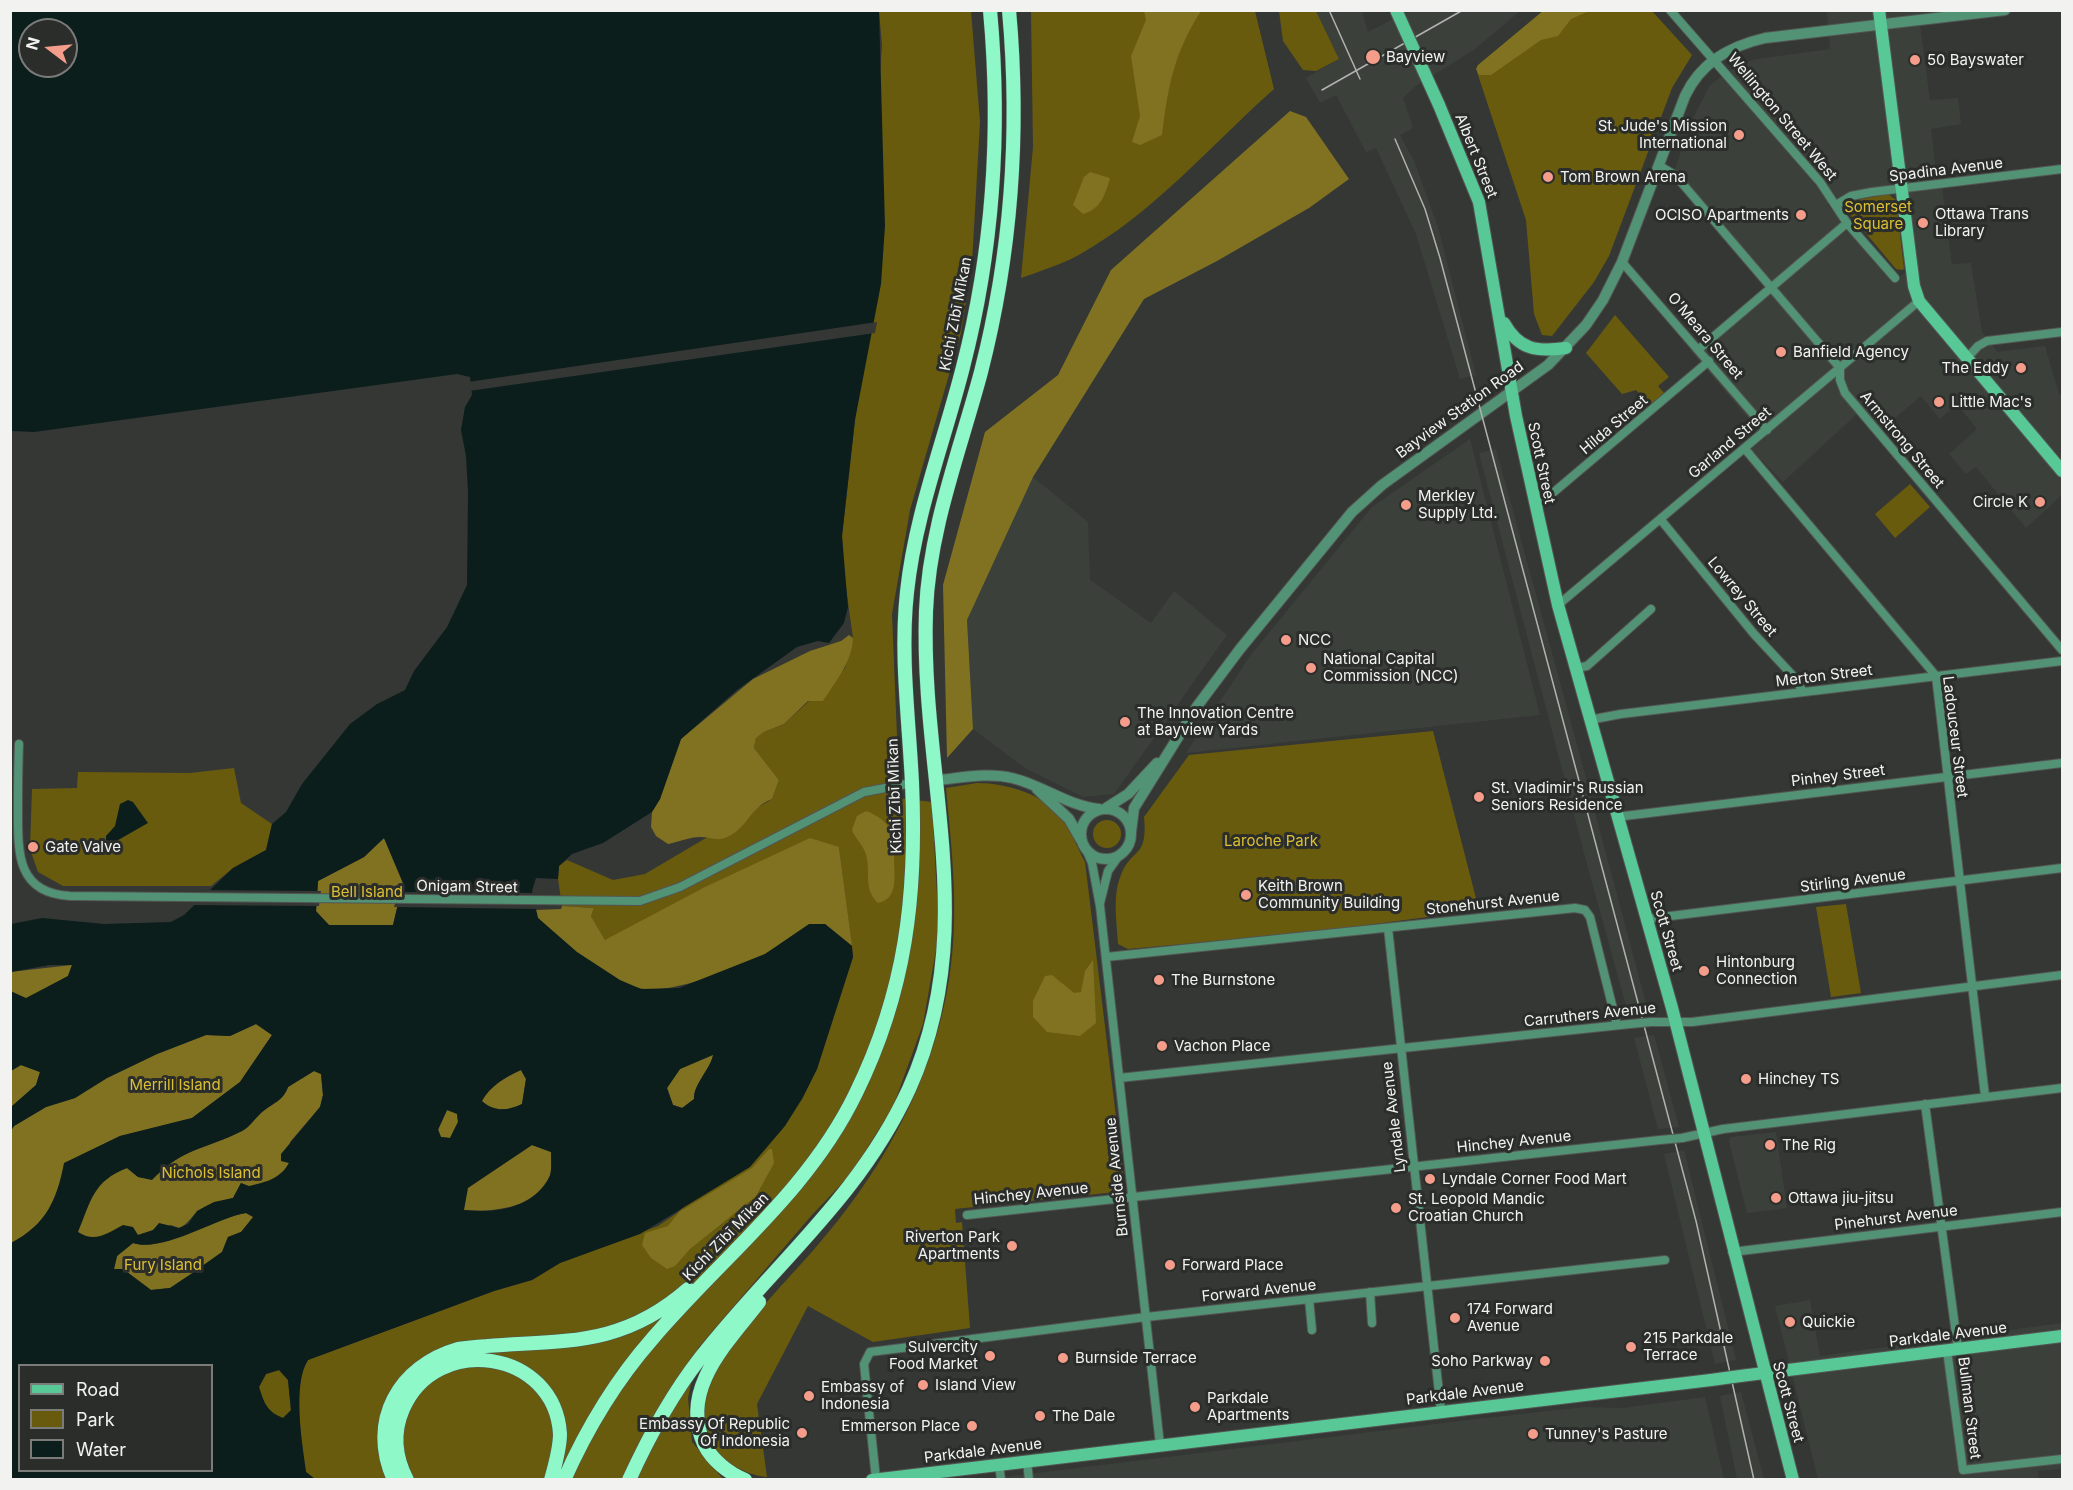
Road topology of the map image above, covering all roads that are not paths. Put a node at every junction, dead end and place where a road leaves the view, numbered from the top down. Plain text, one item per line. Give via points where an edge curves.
1 (990, 10) edge
2 (1009, 10) edge
3 (1396, 10) edge
4 (1670, 10) edge
5 (1879, 10) edge
6 (2005, 10) edge
7 (1881, 25) junction
8 (1714, 59) junction
9 (1658, 165) junction
10 (2062, 169) edge
11 (1902, 189) junction
12 (1836, 205) junction
13 (1847, 223) junction
14 (1622, 262) junction
15 (1895, 278) dead end
16 (1771, 288) junction
17 (1919, 301) junction
18 (1499, 312) junction
19 (2062, 332) edge
20 (1566, 348) junction
21 (1699, 349) junction
22 (1967, 358) junction
23 (1709, 362) junction
24 (1840, 368) junction
25 (1512, 391) junction
26 (1767, 430) junction
27 (1745, 449) junction
28 (2062, 471) edge
29 (1535, 508) junction
30 (1661, 520) junction
31 (1558, 605) junction
32 (1651, 609) dead end
33 (2062, 650) edge
34 (2062, 661) edge
35 (1576, 668) junction
36 (1936, 676) junction
37 (1803, 692) junction
38 (1589, 720) junction
39 (19, 744) dead end
40 (1167, 752) junction
41 (2062, 763) edge
42 (1948, 777) junction
43 (937, 780) junction
44 (912, 783) junction
45 (1034, 786) junction
46 (1103, 809) junction
47 (1616, 817) junction
48 (1131, 832) junction
49 (1084, 845) junction
50 (1121, 853) junction
51 (2062, 868) edge
52 (1958, 881) junction
53 (1100, 906) junction
54 (1646, 919) junction
55 (1388, 928) junction
56 (1106, 957) junction
57 (2062, 975) edge
58 (1972, 987) junction
59 (1675, 1021) junction
60 (1617, 1025) junction
61 (1400, 1049) junction
62 (1119, 1078) junction
63 (2062, 1088) edge
64 (1985, 1096) junction
65 (1925, 1104) junction
66 (1704, 1134) junction
67 (1413, 1167) junction
68 (1133, 1197) junction
69 (2062, 1212) edge
70 (770, 1215) junction
71 (968, 1215) dead end
72 (1941, 1226) junction
73 (814, 1233) junction
74 (1732, 1252) junction
75 (1665, 1260) dead end
76 (1427, 1286) junction
77 (1370, 1292) junction
78 (1309, 1299) junction
79 (1146, 1317) junction
80 (1372, 1323) dead end
81 (1312, 1330) dead end
82 (2062, 1336) edge
83 (1953, 1350) junction
84 (1764, 1373) junction
85 (1441, 1411) junction
86 (1160, 1445) junction
87 (2062, 1459) edge
88 (1027, 1461) junction
89 (999, 1464) junction
90 (394, 1479) edge
91 (407, 1479) edge
92 (551, 1479) edge
93 (564, 1479) edge
94 (629, 1479) edge
95 (745, 1479) edge
96 (872, 1479) edge
97 (876, 1479) edge
98 (1002, 1479) edge
99 (1029, 1479) edge
100 (1793, 1479) edge

1 - 44 highway, Kichi Zībī Mīkan via 994,151 983,271 968,349 921,515 907,591 904,642
2 - 43 highway via 1013,90 1011,177 1002,267 986,350 942,510 929,578 926,656
3 - 18 main road, Albert Street, bridge via 1479,202
4 - 8 street, Wellington Street West
5 - 7 main road
6 - 7 street
7 - 8 street via 1765,38 1734,47
7 - 11 main road
8 - 9 street, Bayview Station Road via 1688,89
8 - 12 street, Wellington Street West
9 - 14 street, Bayview Station Road
9 - 16 street, Armstrong Street via 1672,172
10 - 11 street, Spadina Avenue
11 - 12 street, Spadina Avenue via 1853,195
11 - 17 main road
12 - 13 street, Wellington Street West
13 - 15 street, Wellington Street West
13 - 16 street
14 - 20 street, Bayview Station Road via 1598,308
14 - 21 street, O'Meara Street
16 - 21 street
16 - 24 street, Armstrong Street
17 - 22 main road
17 - 24 street, Garland Street
18 - 20 main road via 1510,334 1523,346 1543,351
18 - 25 main road, Albert Street
19 - 22 street via 1987,341
20 - 25 street, Bayview Station Road
21 - 23 street, O'Meara Street
22 - 28 main road
23 - 26 street, O'Meara Street
23 - 29 street, Hilda Street
24 - 26 street, Garland Street
24 - 33 street, Armstrong Street via 1845,393
25 - 29 main road, Scott Street
25 - 40 street, Bayview Station Road via 1382,485 1352,512 1233,658
26 - 27 street, Garland Street
27 - 30 street, Garland Street
27 - 36 street, Ladouceur Street
29 - 31 main road, Scott Street
30 - 31 street, Garland Street
30 - 37 street, Lowrey Street
31 - 35 main road, Scott Street
32 - 35 street via 1587,666
34 - 36 street, Merton Street
35 - 38 main road, Scott Street
36 - 37 street, Merton Street
36 - 42 street, Ladouceur Street
37 - 38 street, Merton Street
38 - 47 main road, Scott Street
39 - 44 street, Onigam Street via 21,863 39,887 61,896 640,901 664,894 855,796
40 - 46 street, Bayview Station Road via 1128,794
40 - 48 street, Bayview Station Road via 1134,808
41 - 42 street, Pinhey Street
42 - 47 street, Pinhey Street
42 - 52 street, Ladouceur Street
43 - 44 highway
43 - 45 street via 997,776
43 - 73 highway via 946,929 932,1023 916,1073 884,1138
44 - 70 highway, Kichi Zībī Mīkan via 911,905 892,1006 846,1115 816,1161
45 - 46 street via 1074,804
45 - 49 street via 1069,819
46 - 48 street via 1121,814
46 - 49 street via 1084,821
47 - 54 main road, Scott Street
48 - 50 street
49 - 50 street via 1096,857
49 - 53 street, Burnside Avenue via 1092,863
50 - 53 street, Burnside Avenue via 1108,871
51 - 52 street, Stirling Avenue
52 - 54 street, Stirling Avenue
52 - 58 street, Ladouceur Street
53 - 56 street, Burnside Avenue
54 - 59 main road, Scott Street
55 - 56 street, Stonehurst Avenue
55 - 60 street, Stonehurst Avenue via 1585,910 1591,920
55 - 61 street, Lyndale Avenue
56 - 62 street, Burnside Avenue
57 - 58 street, Carruthers Avenue
58 - 59 street, Carruthers Avenue
58 - 64 street, Ladouceur Street
59 - 60 street, Carruthers Avenue, bridge
59 - 66 main road, Scott Street
60 - 61 street, Carruthers Avenue
61 - 62 street, Carruthers Avenue
61 - 67 street, Lyndale Avenue
62 - 68 street, Burnside Avenue
63 - 64 street, Hinchey Avenue
64 - 65 street, Hinchey Avenue
65 - 66 street, Hinchey Avenue
65 - 72 street, Bullman Street
66 - 67 street, Hinchey Avenue, bridge
66 - 74 main road, Scott Street
67 - 68 street, Hinchey Avenue
67 - 76 street, Lyndale Avenue
68 - 71 street, Hinchey Avenue
68 - 79 street, Burnside Avenue
69 - 72 street, Pinehurst Avenue
70 - 90 highway via 670,1304 620,1332 576,1341 458,1349 419,1367 399,1388 386,1421 385,1448
70 - 93 highway, Kichi Zībī Mīkan via 637,1357 600,1409
72 - 74 street, Pinehurst Avenue
72 - 83 street, Bullman Street
73 - 94 highway via 694,1365 659,1419
73 - 95 highway via 718,1354 699,1394 698,1425 705,1446 721,1466
74 - 84 main road, Scott Street
75 - 76 street, Forward Avenue
76 - 77 street, Forward Avenue
76 - 85 street, Lyndale Avenue
77 - 78 street, Forward Avenue
77 - 80 street
78 - 79 street, Forward Avenue
78 - 81 street
79 - 86 street, Burnside Avenue
79 - 97 street, Forward Avenue via 867,1355 864,1364
82 - 83 main road, Parkdale Avenue
83 - 84 main road, Parkdale Avenue
83 - 87 street, Bullman Street via 1963,1470
84 - 85 main road, Parkdale Avenue, bridge
84 - 100 main road, Scott Street
85 - 86 main road, Parkdale Avenue
86 - 88 main road, Parkdale Avenue
88 - 89 main road, Parkdale Avenue
88 - 99 street
89 - 97 main road, Parkdale Avenue
89 - 98 street
91 - 92 highway via 396,1440 400,1416 410,1395 426,1378 447,1365 485,1359 520,1371 540,1387 549,1401 560,1436
96 - 97 main road, Parkdale Avenue

